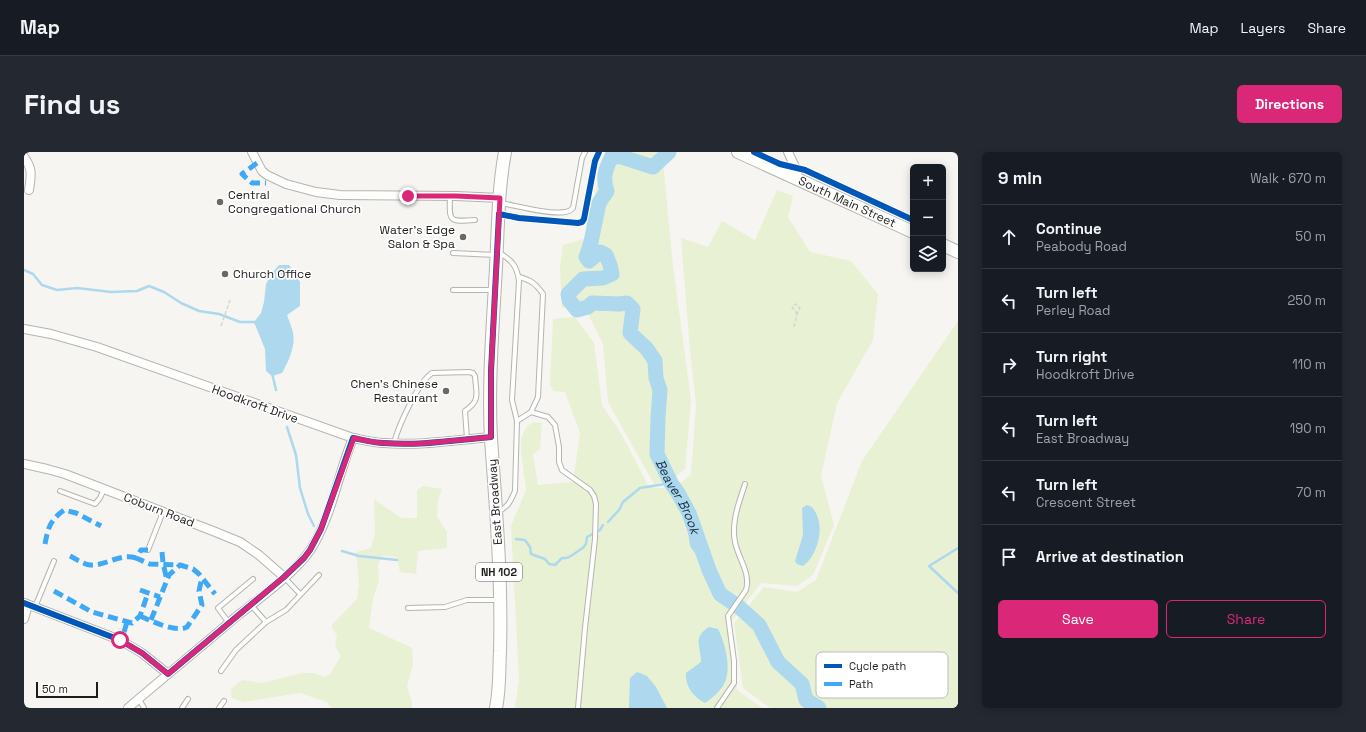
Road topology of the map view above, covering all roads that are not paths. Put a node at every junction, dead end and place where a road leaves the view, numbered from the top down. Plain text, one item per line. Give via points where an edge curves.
1 (252, 152) edge
2 (505, 152) edge
3 (585, 152) edge
4 (738, 152) edge
5 (788, 152) edge
6 (24, 157) edge
7 (798, 179) junction
8 (29, 190) dead end
9 (450, 196) junction
10 (500, 200) junction
11 (475, 220) dead end
12 (910, 231) edge
13 (946, 246) edge
14 (453, 252) dead end
15 (958, 252) edge
16 (497, 254) junction
17 (519, 277) junction
18 (453, 290) dead end
19 (494, 290) junction
20 (24, 329) edge
21 (531, 412) junction
22 (517, 421) junction
23 (491, 437) junction
24 (354, 438) junction
25 (466, 439) junction
26 (394, 444) junction
27 (24, 464) edge
28 (745, 484) dead end
29 (104, 489) junction
30 (60, 491) dead end
31 (162, 512) junction
32 (496, 512) junction
33 (148, 550) dead end
34 (54, 561) dead end
35 (319, 575) dead end
36 (284, 577) junction
37 (253, 579) dead end
38 (300, 594) junction
39 (500, 600) junction
40 (29, 605) edge
41 (251, 605) junction
42 (408, 608) dead end
43 (24, 619) edge
44 (266, 622) junction
45 (230, 623) junction
46 (221, 671) dead end
47 (168, 674) junction
48 (139, 699) junction
49 (188, 700) dead end
50 (722, 700) junction
51 (224, 701) dead end
52 (128, 708) edge
53 (144, 708) edge
54 (182, 708) edge
55 (219, 708) edge
56 (496, 708) edge
57 (578, 708) edge
58 (717, 708) edge
59 (723, 708) edge

1 - 9 street via 267,176 316,192 362,196
2 - 10 main road, East Broadway / NH 102
3 - 10 lane via 573,208 570,211 564,213 541,210
4 - 7 main road, South Main Street
5 - 7 street
6 - 8 street via 31,174
7 - 12 main road, South Main Street
9 - 10 street
9 - 11 lane via 450,218 454,221
10 - 16 main road, East Broadway / NH 102
13 - 15 main road
14 - 16 lane
16 - 17 lane via 509,258
16 - 19 main road, East Broadway / NH 102
17 - 21 lane via 530,280 543,294 538,397
17 - 22 lane via 512,400
18 - 19 lane
19 - 23 main road, East Broadway / NH 102
20 - 24 street, Hoodkroft Drive via 97,347
21 - 22 lane
21 - 57 lane via 548,417 555,425 562,470 590,490 596,504 595,539
22 - 32 lane via 515,491 504,509
23 - 25 street, Hoodkroft Drive
23 - 32 main road, East Broadway / NH 102
24 - 26 street, Hoodkroft Drive
24 - 36 street via 318,535 304,558
25 - 26 street, Hoodkroft Drive
25 - 26 lane via 465,412 476,401 475,376 469,372 432,373 423,381 397,432
27 - 29 street, Coburn Road via 47,469
28 - 50 lane via 737,508 734,529 735,543 747,576 747,586 728,616 734,683
29 - 30 lane via 96,504
29 - 31 street, Coburn Road
31 - 33 lane
31 - 36 street, Coburn Road via 240,542
32 - 39 main road, East Broadway / NH 102
34 - 40 lane
35 - 38 lane
36 - 38 lane
36 - 41 street
37 - 45 lane via 218,608
38 - 44 lane via 286,610
39 - 42 lane via 467,600 445,607
39 - 56 main road, East Broadway / NH 102
40 - 43 street
40 - 47 street via 120,640 142,653
41 - 44 lane
41 - 45 street
44 - 46 lane via 236,650
45 - 47 street
47 - 48 street
48 - 52 street
48 - 53 lane
49 - 54 lane
50 - 58 lane
50 - 59 lane
51 - 55 lane

